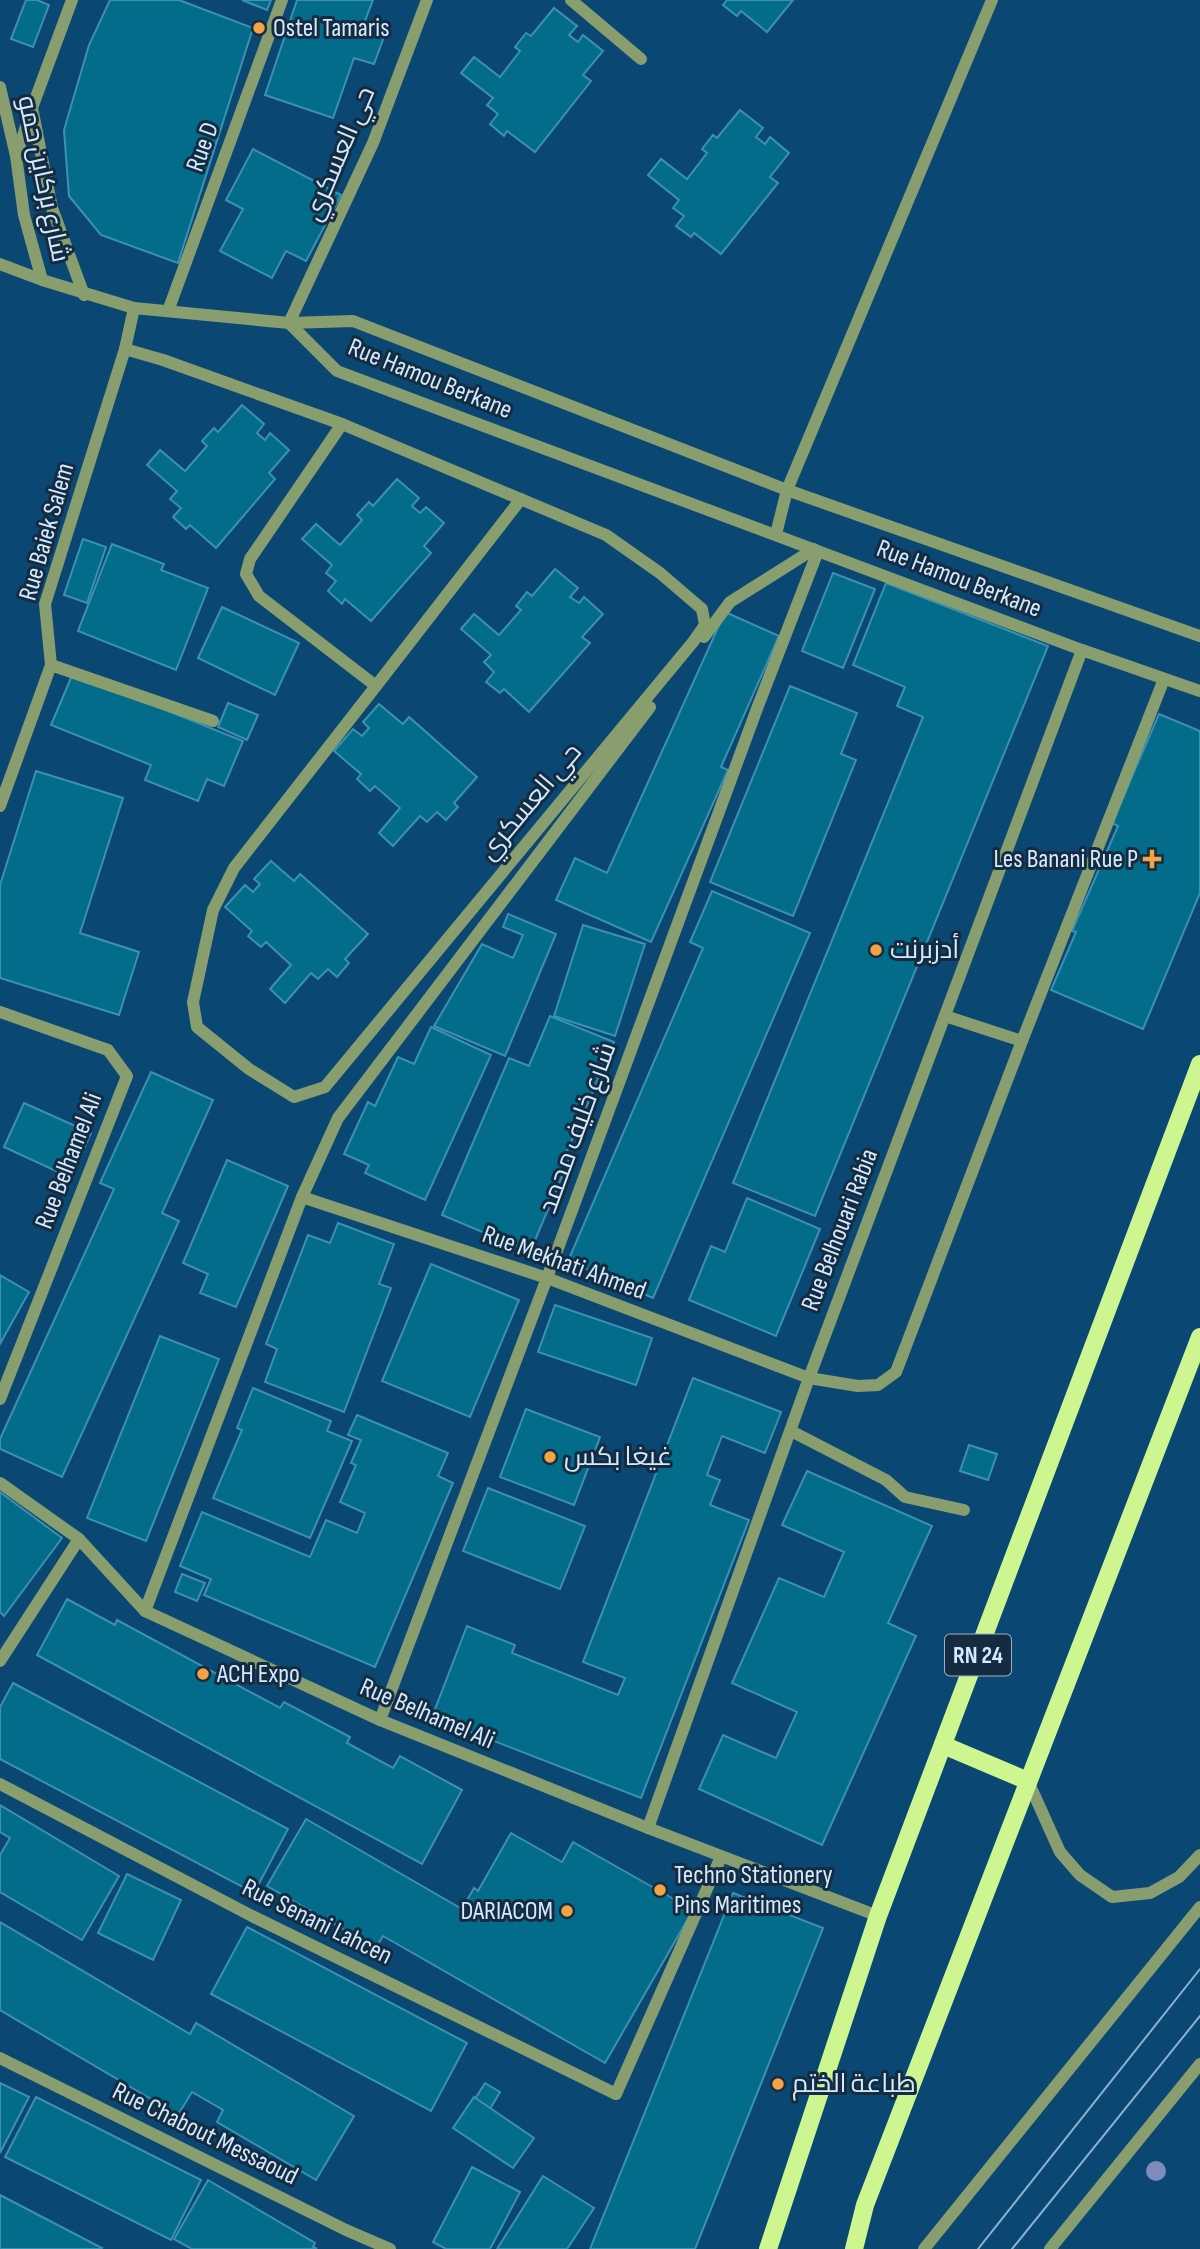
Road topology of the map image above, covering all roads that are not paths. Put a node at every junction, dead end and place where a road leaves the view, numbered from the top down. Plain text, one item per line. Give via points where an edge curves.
1 (72, 0) edge
2 (282, 0) edge
3 (427, 0) edge
4 (571, 0) edge
5 (992, 0) edge
6 (641, 59) dead end
7 (0, 87) edge
8 (32, 107) junction
9 (16, 156) junction
10 (1, 269) edge
11 (42, 280) junction
12 (84, 295) junction
13 (134, 308) junction
14 (168, 311) junction
15 (289, 323) junction
16 (125, 349) junction
17 (342, 424) junction
18 (787, 490) junction
19 (521, 499) junction
20 (776, 534) junction
21 (816, 550) junction
22 (1200, 636) edge
23 (1082, 650) junction
24 (51, 665) junction
25 (1164, 679) junction
26 (376, 686) junction
27 (1200, 691) edge
28 (213, 721) dead end
29 (0, 806) edge
30 (0, 1012) edge
31 (945, 1016) junction
32 (1022, 1041) junction
33 (1200, 1064) edge
34 (302, 1197) junction
35 (547, 1278) junction
36 (1200, 1337) edge
37 (809, 1378) junction
38 (0, 1399) edge
39 (791, 1431) junction
40 (0, 1483) edge
41 (964, 1510) dead end
42 (79, 1539) junction
43 (145, 1611) junction
44 (0, 1661) edge
45 (380, 1720) junction
46 (943, 1745) junction
47 (1028, 1781) junction
48 (0, 1784) edge
49 (648, 1828) junction
50 (1200, 1855) edge
51 (721, 1857) junction
52 (1200, 1907) edge
53 (878, 1916) junction
54 (0, 2058) edge
55 (1200, 2064) edge
56 (390, 2249) edge
57 (768, 2249) edge
58 (854, 2249) edge
59 (924, 2249) edge
60 (1050, 2249) edge

1 - 8 street
2 - 14 street, Rue D
3 - 15 street, حي العسكري via 373,143
4 - 6 street
5 - 18 street
7 - 9 street, شارع بركاين حمو
8 - 9 street
8 - 12 street via 52,208
9 - 11 street, شارع بركاين حمو via 24,215
10 - 11 street
11 - 12 street, شارع بركاين حمو
12 - 13 street, شارع بركاين حمو
13 - 14 street, شارع بركاين حمو
13 - 16 street, Rue Baiek Salem
14 - 15 street, شارع بركاين حمو
15 - 18 street, Rue Hamou Berkane via 354,321
15 - 20 street, Rue Hamou Berkane via 337,371
16 - 17 street, حي العسكري
16 - 24 street, Rue Baiek Salem via 45,604
17 - 19 street, حي العسكري
17 - 26 street via 250,559 246,574 260,596
18 - 20 street
18 - 22 street, Rue Hamou Berkane
19 - 26 street
19 - 26 street, حي العسكري via 607,535 702,609 705,625 325,1087 294,1097 249,1069 197,1027 193,1002 213,910 234,868
20 - 21 street, Rue Hamou Berkane
21 - 23 street, Rue Hamou Berkane
21 - 34 street via 730,602 338,1118
21 - 35 street, شارع خليف محمد
23 - 25 street, Rue Hamou Berkane
23 - 31 street, Rue Belhouari Rabia
24 - 28 street
24 - 29 street, Rue Baiek Salem
25 - 27 street, Rue Hamou Berkane
25 - 32 street, Rue Mekhati Ahmed
30 - 38 street, Rue Belhamel Ali via 108,1050 127,1076
31 - 32 street
31 - 37 street, Rue Belhouari Rabia
32 - 37 street, Rue Mekhati Ahmed via 896,1372 878,1385
33 - 46 main road, RN 24
34 - 35 street, Rue Mekhati Ahmed
34 - 43 street
35 - 37 street, Rue Mekhati Ahmed
35 - 45 street, شارع خليف محمد
36 - 47 main road
37 - 39 street, Rue Belhouari Rabia
39 - 41 street via 886,1480 905,1497
39 - 49 street, Rue Belhouari Rabia
40 - 42 street, Rue Belhamel Ali
42 - 43 street, Rue Belhamel Ali
42 - 44 street
43 - 45 street, Rue Belhamel Ali
45 - 49 street, Rue Belhamel Ali
46 - 47 main road
46 - 53 main road, RN 24
47 - 50 street via 1060,1852 1080,1875 1112,1897 1150,1894 1179,1877
47 - 58 main road via 866,2205
48 - 51 street, Rue Senani Lahcen via 251,1916 616,2094
49 - 51 street, Rue Belhamel Ali
51 - 53 street, Rue Belhamel Ali
52 - 59 street
53 - 57 main road, RN 24
54 - 56 street, Rue Chabout Messaoud
55 - 60 street

